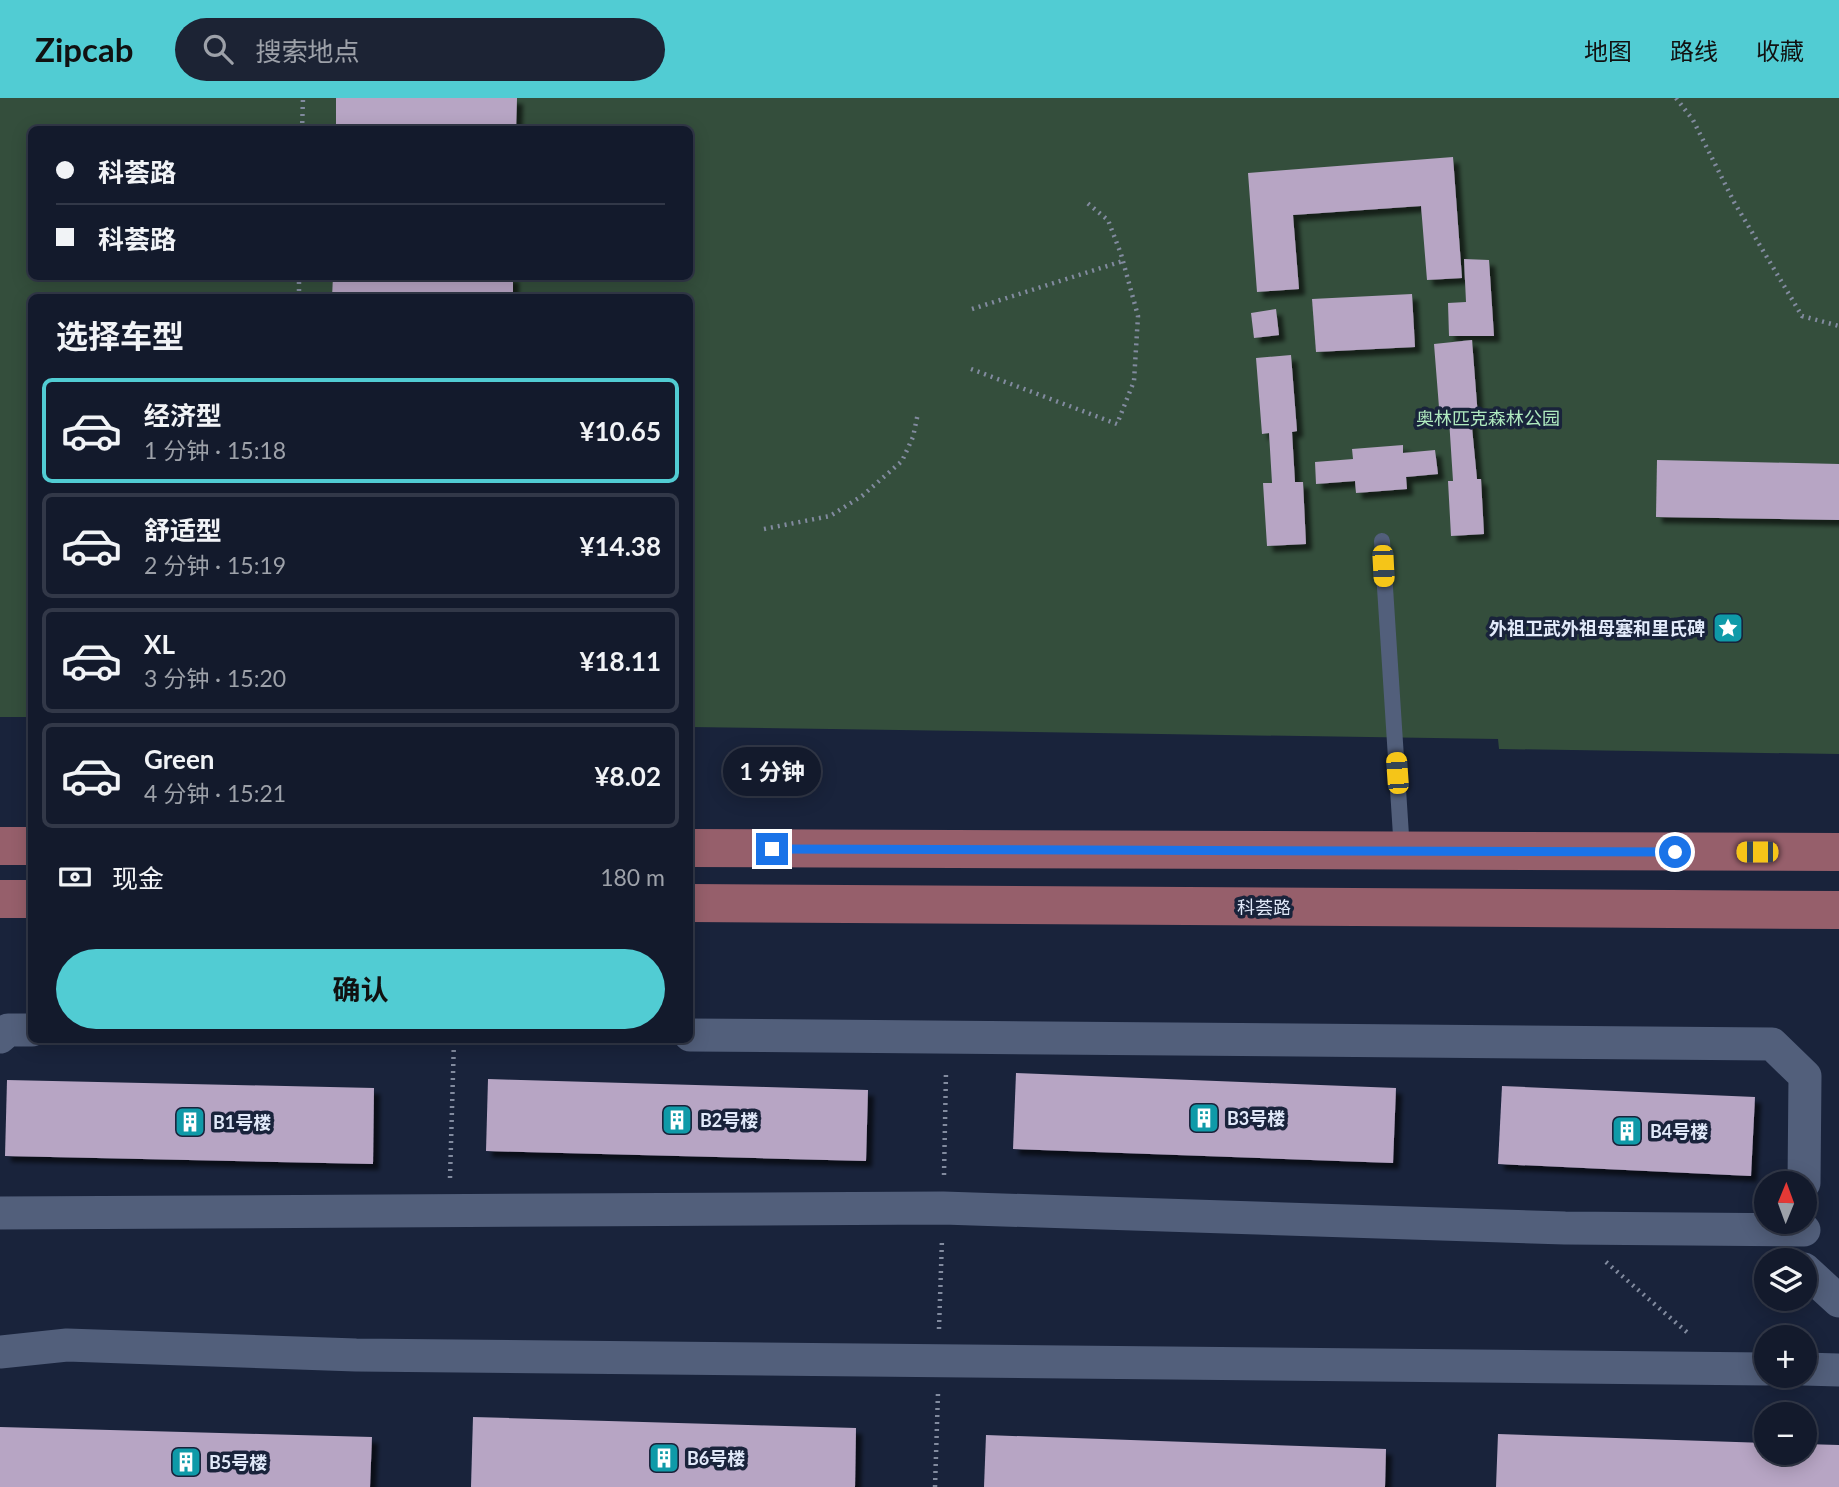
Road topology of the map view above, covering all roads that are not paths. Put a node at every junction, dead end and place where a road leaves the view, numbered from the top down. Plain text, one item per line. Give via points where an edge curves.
1 (1382, 541) dead end
2 (0, 846) edge
3 (28, 846) edge
4 (693, 848) edge
5 (1402, 851) junction
6 (1839, 852) edge
7 (0, 899) edge
8 (28, 899) edge
9 (693, 903) edge
10 (1839, 910) edge
11 (28, 1030) edge
12 (693, 1035) edge
13 (0, 1037) edge
14 (1804, 1171) edge
15 (0, 1213) edge
16 (1803, 1237) edge
17 (1817, 1281) edge
18 (1839, 1301) edge
19 (0, 1352) edge
20 (1754, 1369) edge
21 (1817, 1369) edge
22 (1839, 1370) edge

1 - 5 lane
2 - 3 main road
4 - 5 main road
5 - 6 main road
7 - 8 main road
9 - 10 main road, 科荟路
11 - 13 street via 8,1030
12 - 14 street via 1772,1044 1805,1076
15 - 16 street via 943,1208
17 - 18 street
19 - 20 street via 66,1345 355,1355
21 - 22 street

